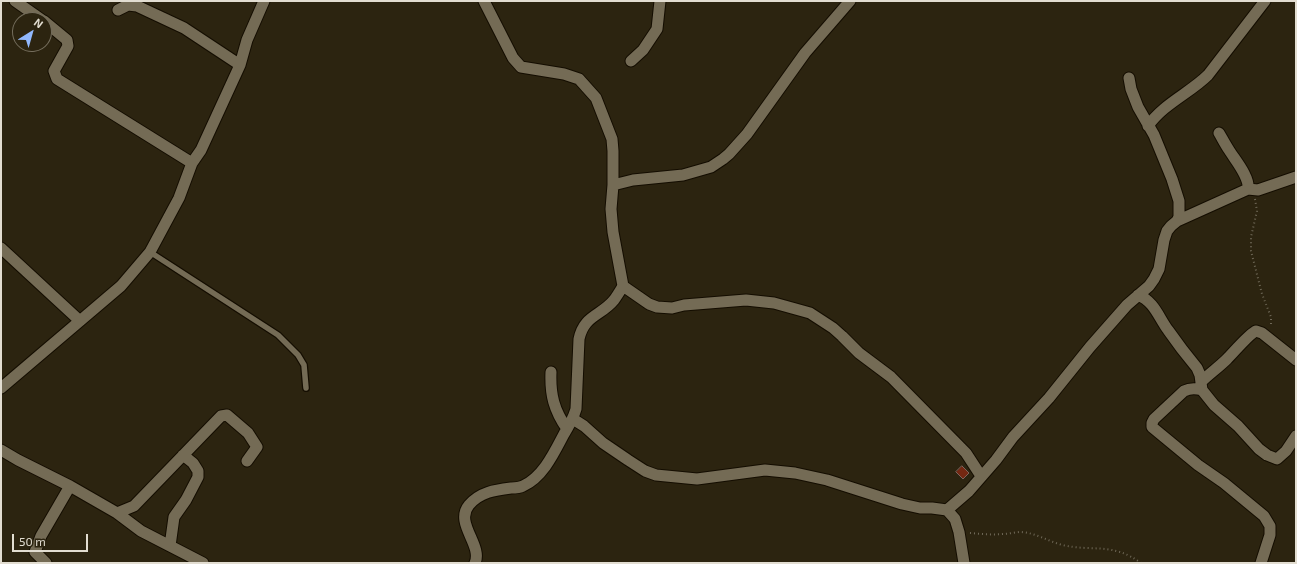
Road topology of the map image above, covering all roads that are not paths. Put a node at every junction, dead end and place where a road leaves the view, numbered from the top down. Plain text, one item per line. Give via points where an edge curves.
1 (15, 1) edge
2 (264, 1) edge
3 (484, 1) edge
4 (660, 1) edge
5 (850, 1) edge
6 (1265, 1) edge
7 (118, 10) dead end
8 (30, 12) edge
9 (52, 28) edge
10 (631, 60) dead end
11 (240, 65) junction
12 (1129, 78) dead end
13 (1148, 126) junction
14 (1219, 133) dead end
15 (192, 163) junction
16 (1296, 177) edge
17 (613, 185) junction
18 (1252, 190) junction
19 (1177, 221) junction
20 (1, 248) edge
21 (150, 252) junction
22 (622, 286) junction
23 (1138, 296) junction
24 (80, 321) junction
25 (1296, 360) edge
26 (551, 372) dead end
27 (1201, 386) junction
28 (1, 388) edge
29 (306, 388) dead end
30 (570, 424) junction
31 (1296, 436) edge
32 (1, 450) edge
33 (183, 455) junction
34 (247, 461) dead end
35 (981, 476) junction
36 (70, 486) junction
37 (947, 510) junction
38 (117, 513) junction
39 (170, 546) junction
40 (46, 563) edge
41 (203, 563) edge
42 (475, 563) edge
43 (964, 563) edge
44 (1261, 563) edge

1 - 8 street
2 - 11 street via 247,40
3 - 17 street via 512,58 521,67 579,79 596,98 612,139
4 - 10 street via 658,30 643,50
5 - 17 street via 805,52 747,134 723,159 711,167 683,175 633,180
6 - 13 street via 1208,75 1164,109
7 - 11 street via 128,5 137,6 184,28
9 - 15 street via 67,40 68,46 54,71 57,79
11 - 15 street via 201,150
12 - 13 street via 1131,90
13 - 19 street via 1154,135 1179,201
14 - 18 street via 1241,167
15 - 21 street via 179,198
16 - 18 street
17 - 22 street via 613,232
18 - 19 street
19 - 23 street via 1167,232 1154,279
20 - 24 street
21 - 24 street via 121,286
21 - 29 lane via 278,335 298,355 304,366
22 - 30 street via 614,301 581,330 576,409
22 - 35 street via 657,307 746,300 774,303 810,313 833,328 859,353 891,377 966,454
23 - 27 street via 1152,305 1167,330 1197,368
23 - 35 street via 1090,347
24 - 28 street
25 - 27 street via 1256,331
26 - 30 street via 553,402 557,412
27 - 31 street via 1214,405 1238,426 1259,450 1268,455 1280,457
27 - 44 street via 1184,391 1154,419 1152,427 1264,516 1270,526 1270,535
30 - 37 street via 584,426 603,443 656,475 697,479 766,470 795,472 902,504
30 - 42 street via 541,472 522,487 494,490 479,496 468,506 464,519 476,551
32 - 36 street
33 - 34 street via 221,416 227,415 248,433 257,447
33 - 38 street via 134,506
33 - 39 street via 193,463 198,471 198,477 174,517
35 - 37 street via 969,491
36 - 38 street
36 - 40 street via 41,536 35,552
37 - 43 street via 955,519
38 - 39 street via 141,531
39 - 41 street

